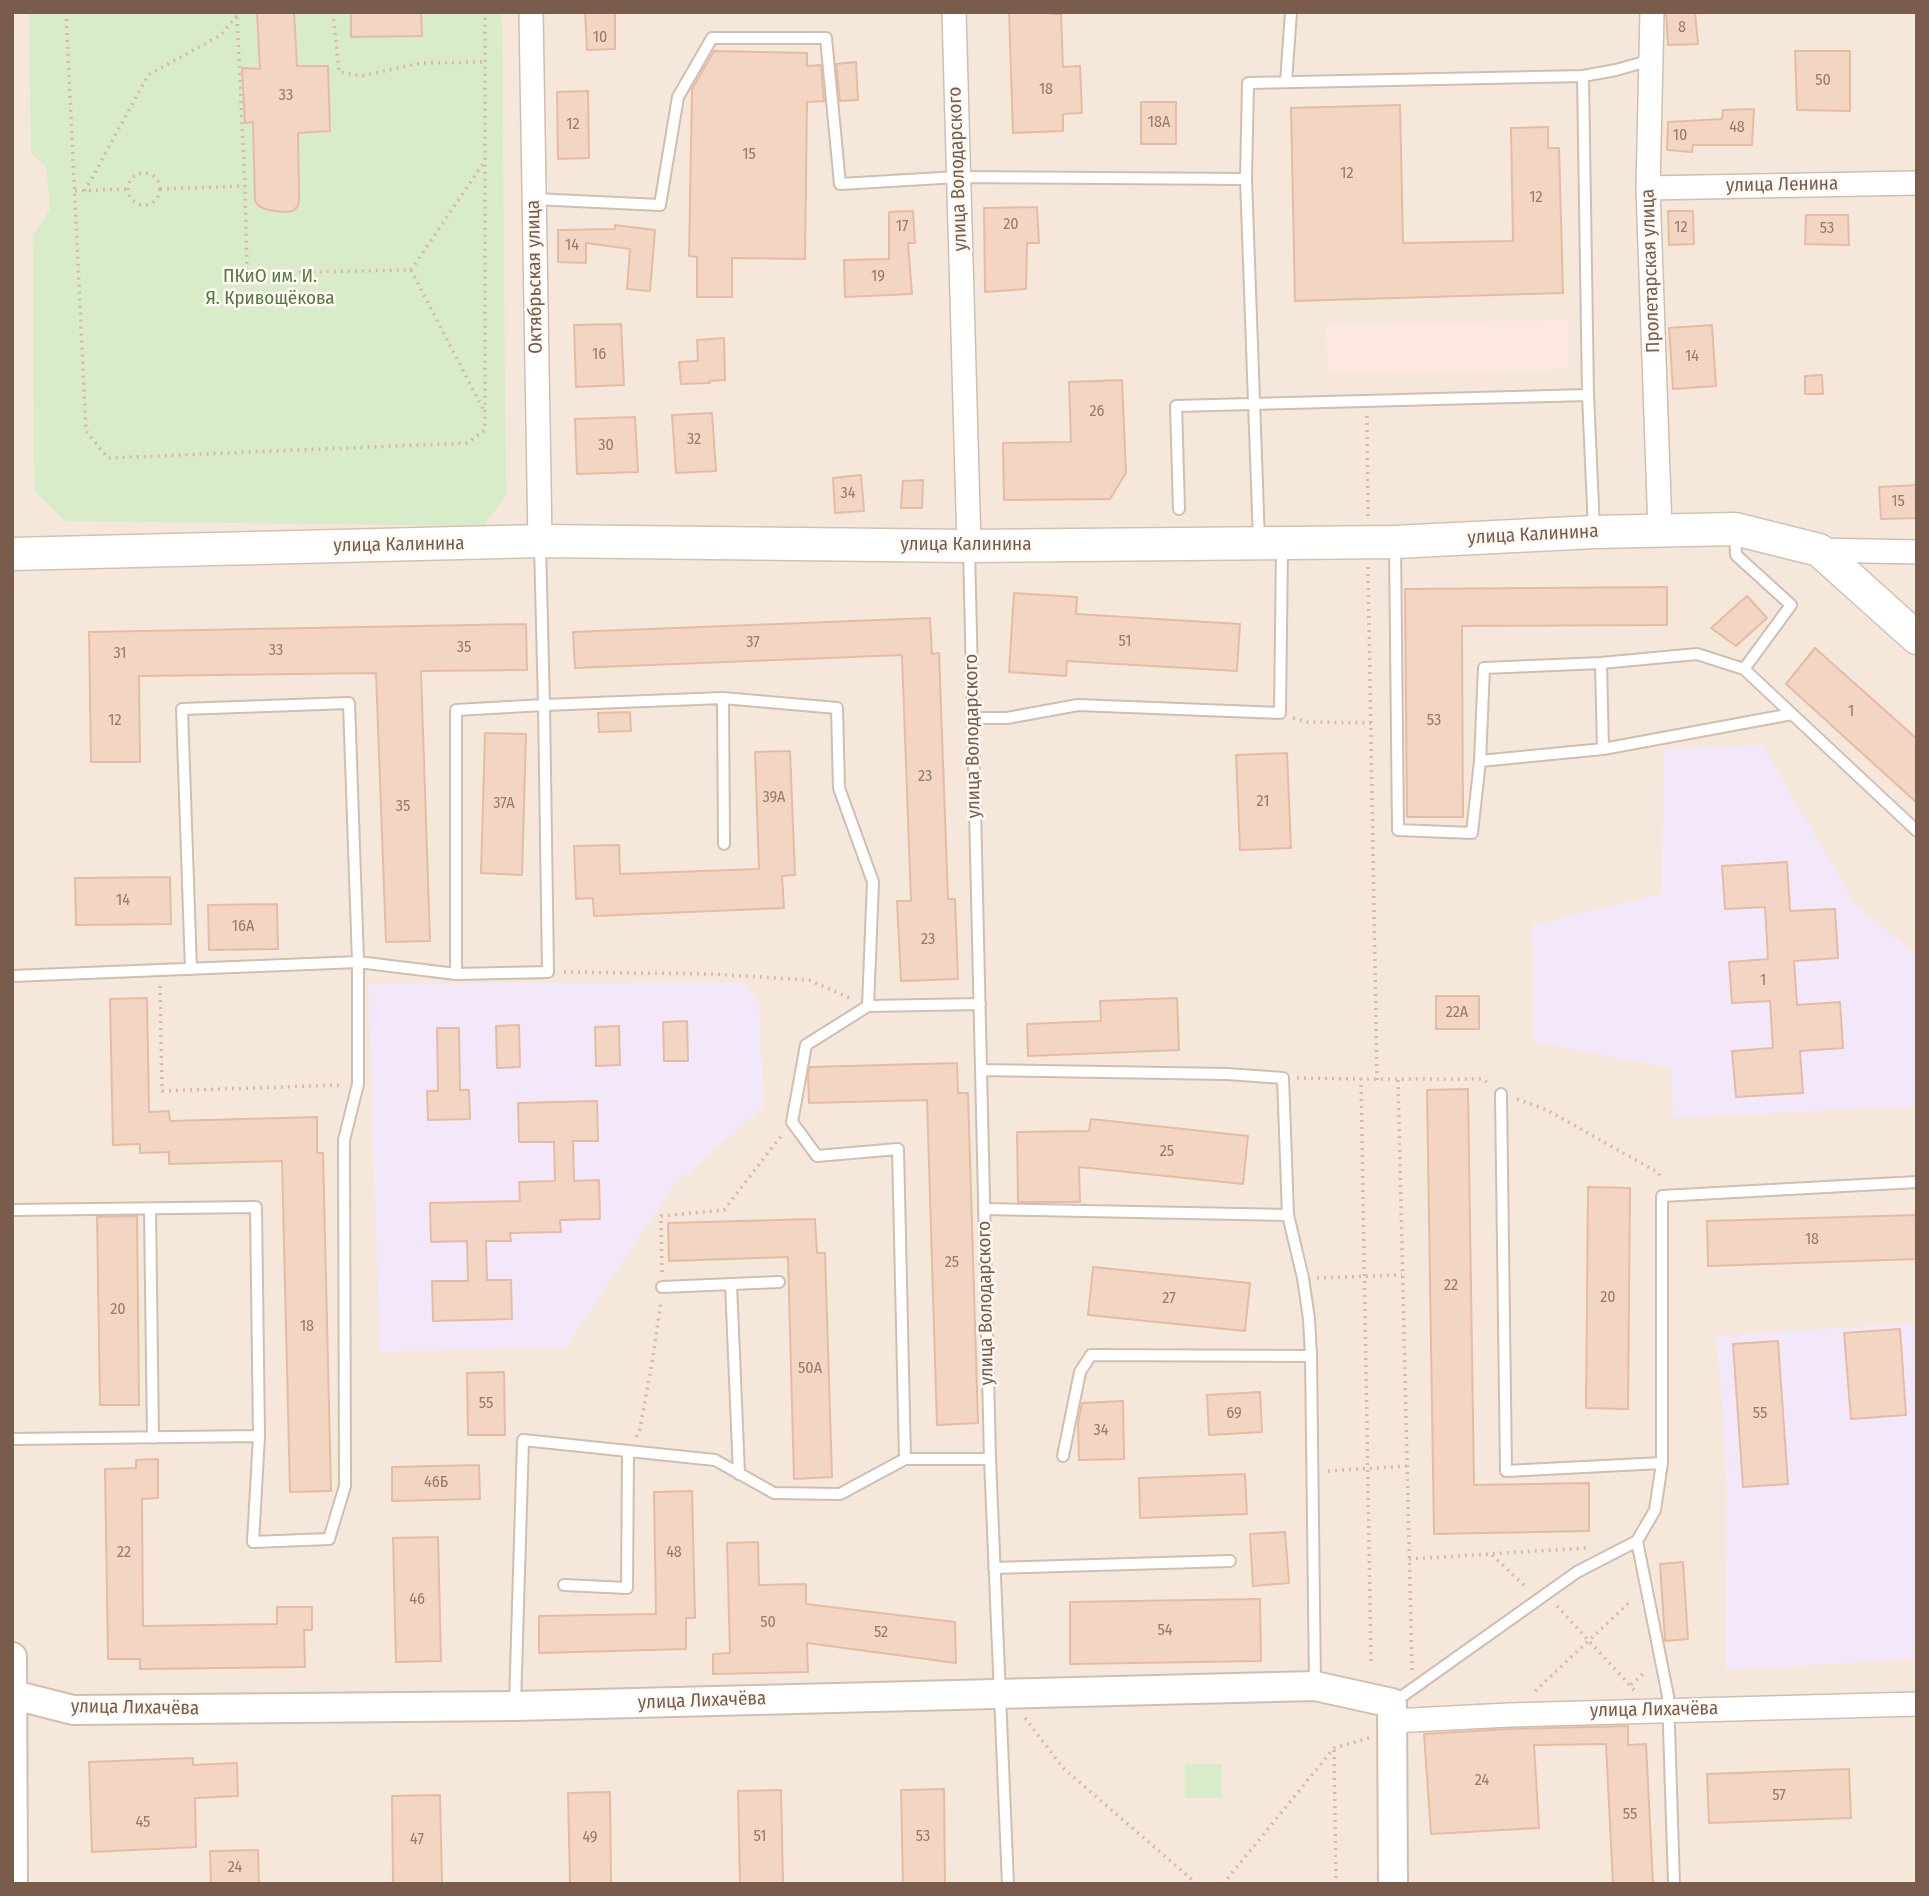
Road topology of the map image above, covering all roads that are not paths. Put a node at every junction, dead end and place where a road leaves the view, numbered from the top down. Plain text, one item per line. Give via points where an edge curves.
1 (531, 12) edge
2 (954, 12) edge
3 (1291, 12) edge
4 (1652, 12) edge
5 (1651, 60) junction
6 (1583, 76) junction
7 (1286, 82) junction
8 (958, 177) junction
9 (1247, 179) junction
10 (1917, 183) edge
11 (1648, 188) junction
12 (534, 199) junction
13 (1588, 394) junction
14 (1255, 405) junction
15 (1179, 509) dead end
16 (1735, 529) junction
17 (1660, 530) junction
18 (1594, 532) junction
19 (540, 541) junction
20 (1395, 542) junction
21 (1270, 543) junction
22 (969, 545) junction
23 (1819, 550) junction
24 (1917, 552) edge
25 (12, 554) edge
26 (1917, 638) edge
27 (1601, 663) junction
28 (1744, 669) junction
29 (723, 698) junction
30 (544, 705) junction
31 (1792, 714) junction
32 (973, 719) junction
33 (1603, 749) junction
34 (1480, 761) junction
35 (1917, 831) edge
36 (724, 844) dead end
37 (358, 962) junction
38 (191, 969) junction
39 (456, 974) junction
40 (12, 976) edge
41 (980, 1004) junction
42 (869, 1006) junction
43 (981, 1070) junction
44 (1501, 1094) road end
45 (1917, 1182) edge
46 (150, 1209) junction
47 (984, 1209) junction
48 (12, 1210) edge
49 (1288, 1215) junction
50 (779, 1282) dead end
51 (731, 1284) junction
52 (662, 1287) road end
53 (1311, 1356) junction
54 (259, 1436) junction
55 (153, 1437) junction
56 (12, 1439) edge
57 (628, 1451) junction
58 (1063, 1456) dead end
59 (905, 1459) junction
60 (990, 1460) junction
61 (1662, 1463) junction
62 (739, 1474) junction
63 (1637, 1541) junction
64 (1230, 1561) dead end
65 (994, 1568) junction
66 (564, 1585) dead end
67 (12, 1657) edge
68 (1315, 1686) junction
69 (999, 1693) junction
70 (13, 1695) edge
71 (1917, 1704) edge
72 (515, 1706) junction
73 (1660, 1710) junction
74 (1397, 1711) junction
75 (13, 1884) edge
76 (1008, 1884) edge
77 (1393, 1884) edge
78 (1674, 1884) edge

1 - 12 street, Октябрьская улица
2 - 8 street, улица Володарского
3 - 7 lane
4 - 5 street, Пролетарская улица
5 - 6 lane
5 - 11 street, Пролетарская улица
6 - 7 lane
6 - 13 lane
7 - 9 lane via 1248,83
8 - 9 lane
8 - 12 lane via 839,184 826,38 712,38 678,97 660,205
8 - 22 street, улица Володарского
9 - 14 lane
10 - 11 street, улица Ленина
11 - 17 street, Пролетарская улица
12 - 19 street, Октябрьская улица
13 - 14 lane
13 - 18 lane
14 - 15 lane via 1176,406
14 - 21 lane
16 - 17 main road, улица Калинина
16 - 23 main road, улица Калинина
16 - 28 lane via 1736,555 1791,605
17 - 18 main road, улица Калинина
18 - 20 main road, улица Калинина
19 - 22 main road, улица Калинина
19 - 25 main road, улица Калинина
19 - 30 lane
20 - 21 main road, улица Калинина
20 - 34 lane via 1398,830 1472,833
21 - 22 main road, улица Калинина
21 - 32 lane via 1280,713 1077,705 1007,718
22 - 32 lane, улица Володарского
23 - 24 street, улица Калинина
23 - 26 main road
27 - 28 lane via 1697,654
27 - 33 lane
27 - 34 lane via 1484,668
28 - 31 lane
29 - 30 lane
29 - 36 lane
29 - 42 lane via 836,708 839,788 873,882
30 - 39 lane via 456,710
30 - 39 lane via 548,972
31 - 33 lane
31 - 35 lane
32 - 41 lane, улица Володарского
33 - 34 lane
37 - 38 lane
37 - 38 lane via 349,703 183,709
37 - 39 lane
37 - 54 lane via 358,1084 344,1140 345,1486 329,1539 253,1542
38 - 40 lane
41 - 42 lane
41 - 43 lane, улица Володарского
42 - 59 lane via 806,1045 792,1122 817,1156 898,1149
43 - 47 lane, улица Володарского
43 - 49 lane via 1283,1078
44 - 61 lane via 1506,1471
45 - 61 lane via 1662,1196
46 - 48 lane
46 - 54 lane via 257,1208
46 - 55 lane
47 - 49 lane
47 - 60 lane, улица Володарского
49 - 53 lane via 1303,1278
50 - 51 lane
51 - 52 lane
51 - 62 lane
53 - 58 lane via 1091,1355 1080,1371
53 - 68 lane
54 - 55 lane
55 - 56 lane
57 - 62 lane via 715,1460
57 - 66 lane via 627,1588
57 - 72 lane via 523,1440
59 - 60 lane
59 - 62 lane via 840,1494 774,1493
60 - 65 lane, улица Володарского
61 - 63 lane via 1655,1510
63 - 73 lane via 1668,1696
63 - 74 lane via 1577,1572
64 - 65 lane
65 - 69 lane, улица Володарского
67 - 70 street
68 - 69 street, улица Лихачёва
68 - 74 street, улица Лихачёва
69 - 72 street, улица Лихачёва
69 - 76 lane, улица Володарского
70 - 72 street, улица Лихачёва via 73,1710
70 - 75 street
71 - 73 street, улица Лихачёва
73 - 74 street, улица Лихачёва via 1509,1715
73 - 78 lane
74 - 77 street

